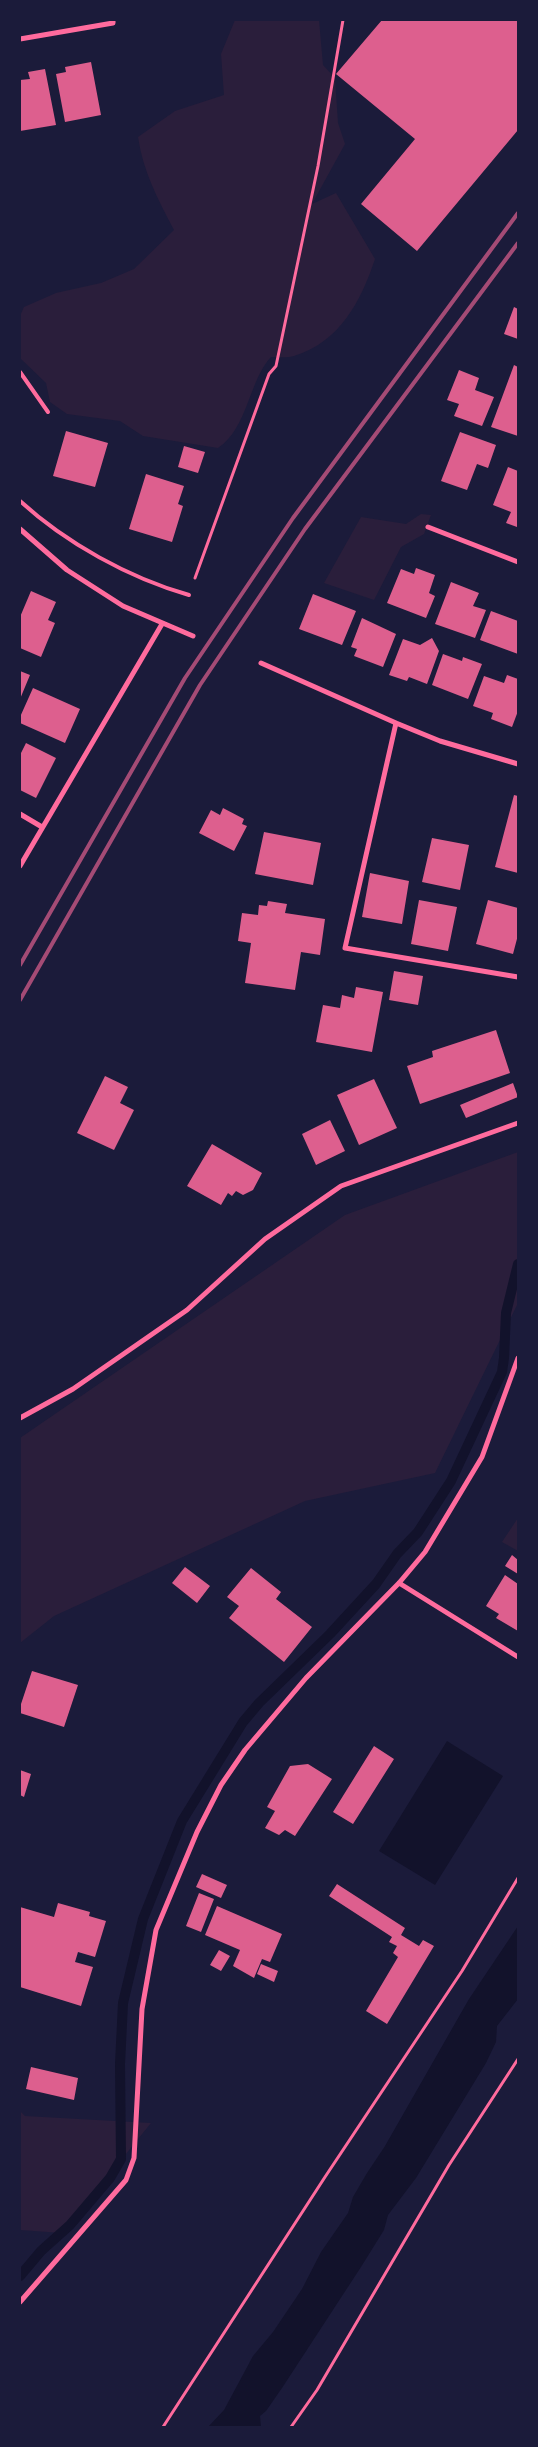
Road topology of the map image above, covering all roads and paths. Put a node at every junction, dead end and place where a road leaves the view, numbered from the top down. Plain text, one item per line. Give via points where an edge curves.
1 (113, 20) edge
2 (343, 20) edge
3 (20, 40) edge
4 (20, 372) edge
5 (48, 412) dead end
6 (20, 501) edge
7 (428, 526) dead end
8 (20, 529) edge
9 (518, 562) edge
10 (189, 595) joint
11 (162, 624) junction
12 (193, 636) dead end
13 (261, 663) dead end
14 (396, 723) junction
15 (518, 764) edge
16 (20, 814) edge
17 (42, 827) junction
18 (20, 866) edge
19 (518, 977) edge
20 (518, 1123) edge
21 (518, 1358) edge
22 (20, 1418) edge
23 (399, 1582) junction
24 (518, 1657) edge
25 (518, 1878) edge
26 (518, 2059) edge
27 (20, 2302) edge
28 (163, 2427) edge
29 (291, 2427) edge

1 - 3 street via 113,23
2 - 10 path via 318,166 276,366 269,374
4 - 5 lane
6 - 10 lane via 55,530 117,566
7 - 9 street
8 - 11 street via 67,570 123,606
11 - 12 street
11 - 17 street
13 - 14 street
14 - 15 street via 440,741
14 - 19 street via 345,948
16 - 17 street
17 - 18 street
20 - 22 street via 341,1186 265,1238 187,1310 72,1388
21 - 23 street via 482,1456 425,1552
23 - 24 street
23 - 27 street via 306,1678 245,1750 221,1785 197,1832 156,1930 142,2009 134,2158 126,2180
25 - 28 path via 462,1971
26 - 29 path via 449,2165 317,2390

